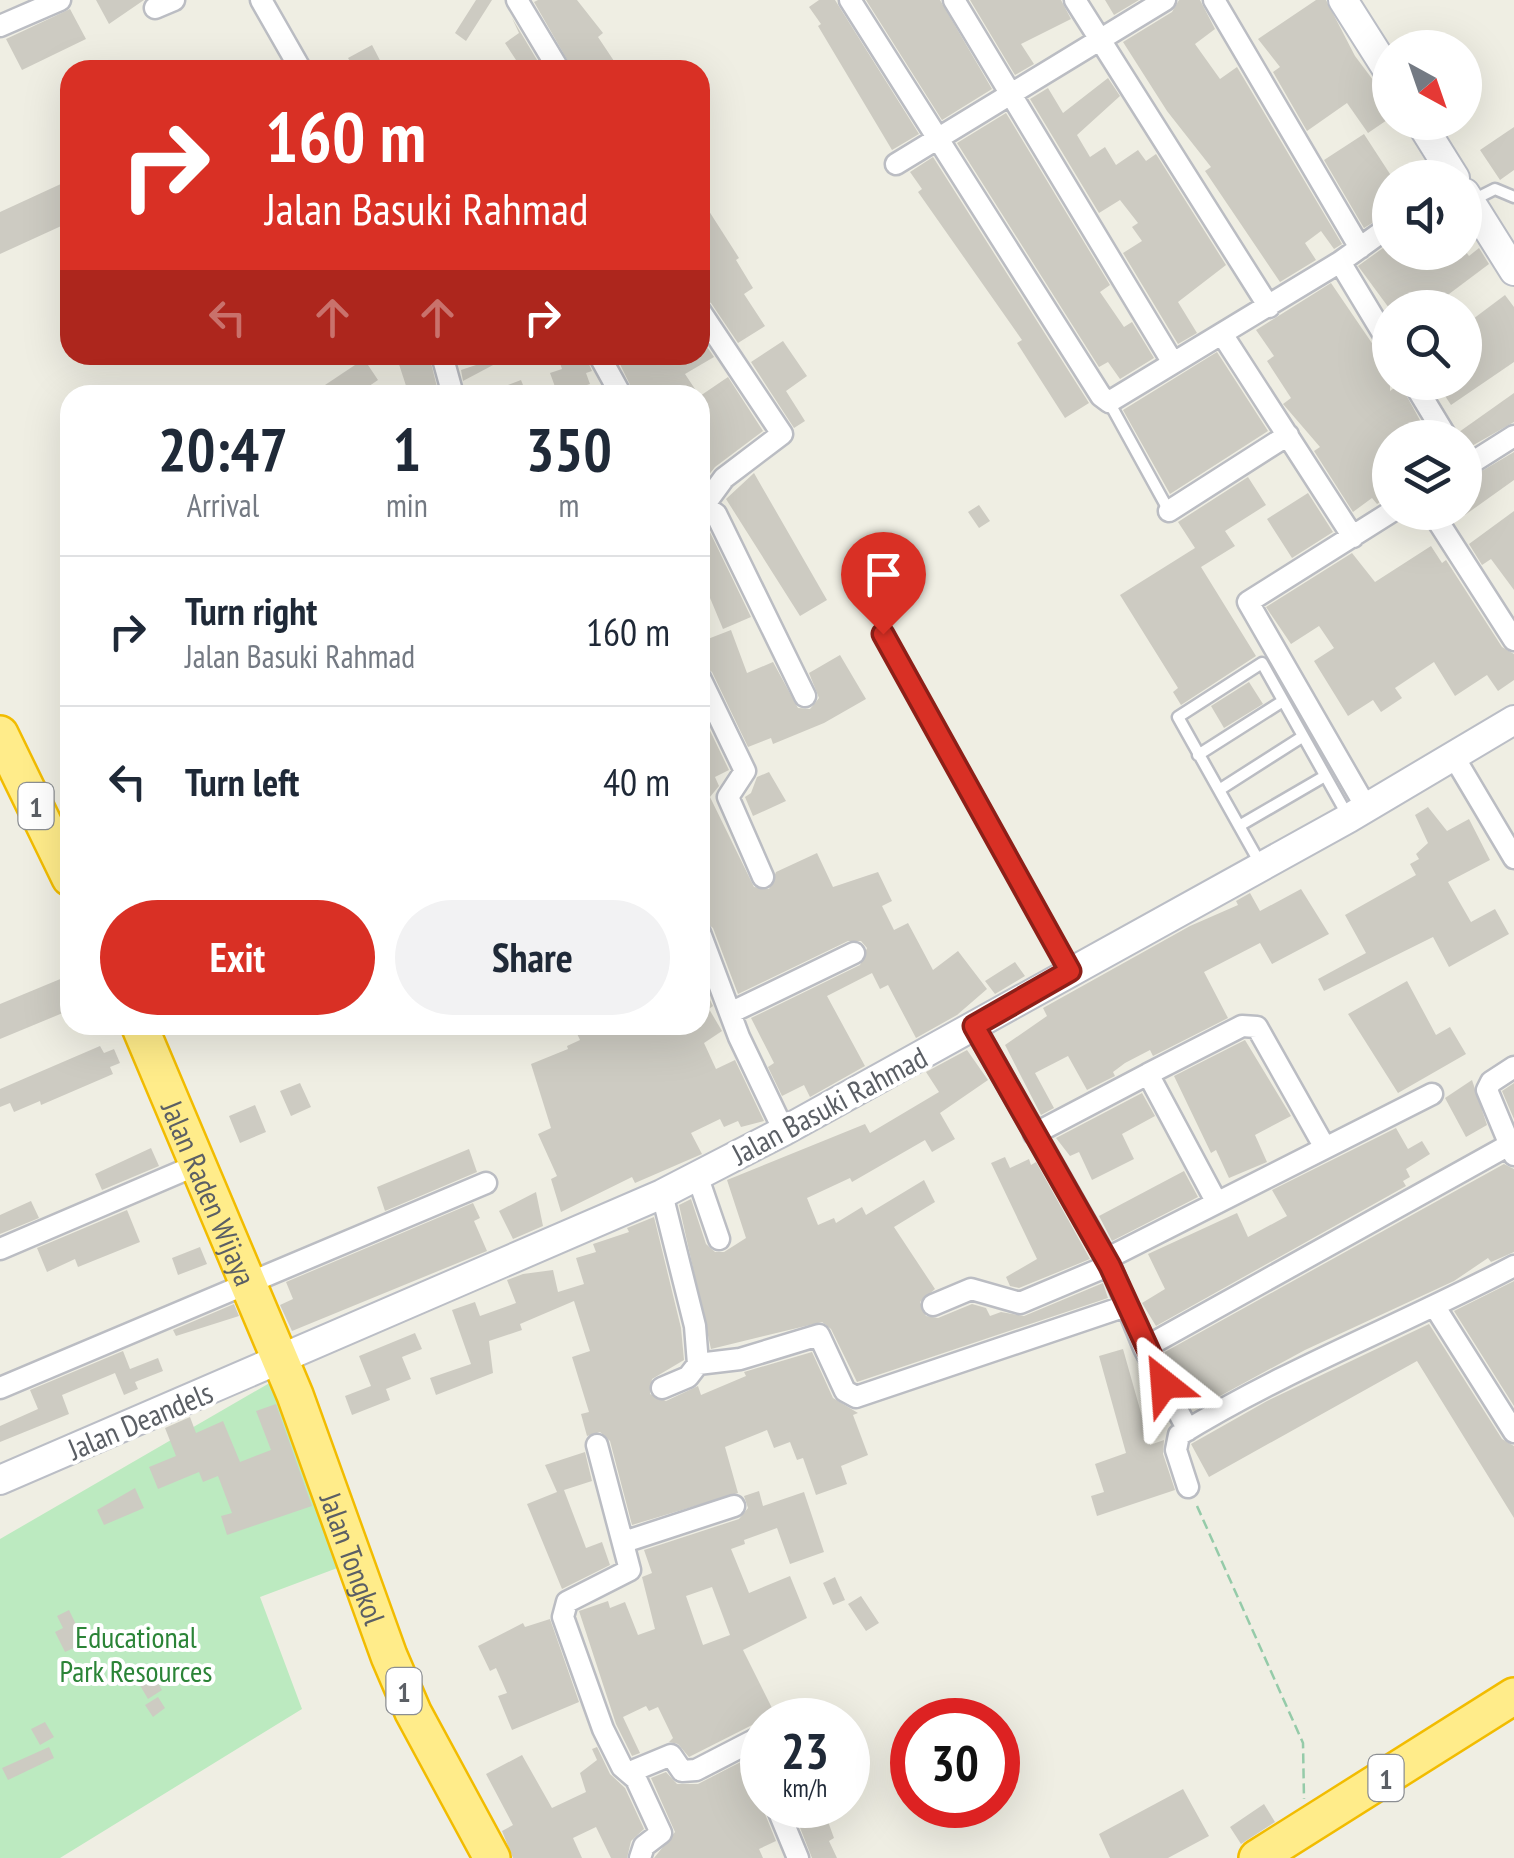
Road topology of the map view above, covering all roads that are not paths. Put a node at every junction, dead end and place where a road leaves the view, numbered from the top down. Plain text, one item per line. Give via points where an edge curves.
1 (60, 0) edge
2 (261, 0) edge
3 (518, 0) edge
4 (850, 0) edge
5 (954, 0) edge
6 (1075, 0) edge
7 (1165, 0) edge
8 (1214, 0) edge
9 (1343, 0) edge
10 (0, 26) edge
11 (1098, 40) junction
12 (1372, 46) edge
13 (295, 60) edge
14 (553, 60) edge
15 (1012, 92) junction
16 (939, 138) junction
17 (896, 164) dead end
18 (1482, 187) edge
19 (1514, 198) edge
20 (1482, 220) edge
21 (1372, 239) edge
22 (1360, 248) junction
23 (1340, 262) junction
24 (1514, 270) edge
25 (1268, 306) junction
26 (1372, 315) edge
27 (710, 325) edge
28 (1222, 334) junction
29 (1173, 363) junction
30 (1109, 402) junction
31 (1288, 435) junction
32 (1514, 436) edge
33 (1482, 457) edge
34 (710, 494) edge
35 (710, 510) edge
36 (1169, 511) joint
37 (1372, 524) edge
38 (1444, 530) edge
39 (1353, 537) junction
40 (883, 634) dead end
41 (1514, 640) edge
42 (805, 696) dead end
43 (710, 698) edge
44 (1284, 702) junction
45 (1514, 720) edge
46 (0, 734) edge
47 (1302, 736) junction
48 (1198, 755) junction
49 (1454, 757) junction
50 (1324, 776) junction
51 (1219, 790) junction
52 (1358, 812) junction
53 (1239, 826) junction
54 (60, 857) edge
55 (1514, 858) edge
56 (1262, 866) junction
57 (763, 877) dead end
58 (854, 953) dead end
59 (710, 960) edge
60 (1070, 971) junction
61 (730, 1013) junction
62 (974, 1026) junction
63 (142, 1035) edge
64 (1514, 1067) edge
65 (1148, 1074) junction
66 (1432, 1094) dead end
67 (784, 1131) junction
68 (1034, 1134) junction
69 (1324, 1146) junction
70 (1512, 1150) edge
71 (199, 1164) junction
72 (698, 1175) junction
73 (486, 1184) dead end
74 (662, 1194) junction
75 (1218, 1203) junction
76 (719, 1240) dead end
77 (0, 1249) edge
78 (1108, 1262) junction
79 (1514, 1266) edge
80 (247, 1284) junction
81 (933, 1306) dead end
82 (1126, 1306) junction
83 (1436, 1308) junction
84 (1144, 1348) junction
85 (281, 1360) junction
86 (698, 1364) junction
87 (0, 1388) edge
88 (662, 1388) dead end
89 (1188, 1430) junction
90 (1514, 1432) edge
91 (597, 1445) dead end
92 (0, 1480) edge
93 (1188, 1487) road end
94 (734, 1506) dead end
95 (624, 1542) junction
96 (1514, 1696) edge
97 (740, 1747) edge
98 (630, 1772) junction
99 (786, 1828) edge
100 (492, 1858) edge
101 (640, 1858) edge
102 (798, 1858) edge
103 (1257, 1858) edge

1 - 10 street
2 - 13 street
3 - 14 street
4 - 16 street
5 - 15 street
6 - 11 street
7 - 11 street
8 - 22 street
9 - 12 main road
11 - 15 street
11 - 25 street
15 - 16 street
15 - 29 street
16 - 17 street
16 - 30 street
18 - 19 lane
20 - 24 main road
21 - 22 street
22 - 23 street
23 - 25 street
23 - 26 street
25 - 28 street
27 - 34 street via 782,434
28 - 29 street
28 - 31 street
29 - 30 street
30 - 36 lane
31 - 36 street
31 - 39 street
32 - 33 street
35 - 42 street
37 - 39 street
38 - 41 street
39 - 52 street via 1248,602
40 - 60 lane
43 - 57 street via 745,770 729,791 730,805
44 - 47 lane
44 - 48 lane
44 - 48 lane via 1262,663 1185,710 1178,720
45 - 49 main road, Jalan Basuki Rahmad
46 - 54 highway, 1
47 - 50 lane
47 - 51 lane
48 - 51 lane
49 - 52 main road, Jalan Basuki Rahmad
49 - 55 street
50 - 52 lane
50 - 53 lane
51 - 53 lane
52 - 56 main road, Jalan Basuki Rahmad
53 - 56 lane
56 - 60 main road, Jalan Basuki Rahmad
58 - 61 street
59 - 61 street
60 - 62 main road, Jalan Basuki Rahmad
61 - 67 street
62 - 67 main road, Jalan Basuki Rahmad
62 - 68 street
63 - 71 highway, Jalan Raden Wijaya / 1
64 - 70 street via 1487,1090
65 - 68 street
65 - 69 street via 1242,1026 1257,1027
65 - 75 street
66 - 69 street
67 - 72 main road, Jalan Basuki Rahmad
68 - 78 street
69 - 75 street
70 - 84 street
71 - 77 street
71 - 80 highway, Jalan Raden Wijaya / 1
72 - 74 main road, Jalan Basuki Rahmad
72 - 76 street
73 - 80 street
74 - 85 main road, Jalan Basuki Rahmad
74 - 86 street
75 - 78 street
78 - 81 street via 1020,1302 971,1289
78 - 82 street
79 - 83 street
80 - 85 highway, Jalan Raden Wijaya / 1
80 - 87 street
82 - 84 street
82 - 86 street via 856,1398 845,1391 822,1336
83 - 89 street via 1347,1344
83 - 90 street
84 - 89 street
85 - 92 main road, Jalan Deandels
85 - 100 highway, Jalan Tongkol / 1 via 413,1712
86 - 88 street via 688,1377
89 - 93 street via 1176,1450
91 - 95 street
94 - 95 street
95 - 98 street via 631,1564 626,1576 576,1596 563,1617 603,1730
96 - 103 highway, 1
97 - 98 street via 696,1770 682,1771 670,1755
98 - 101 street via 662,1833
99 - 102 street

